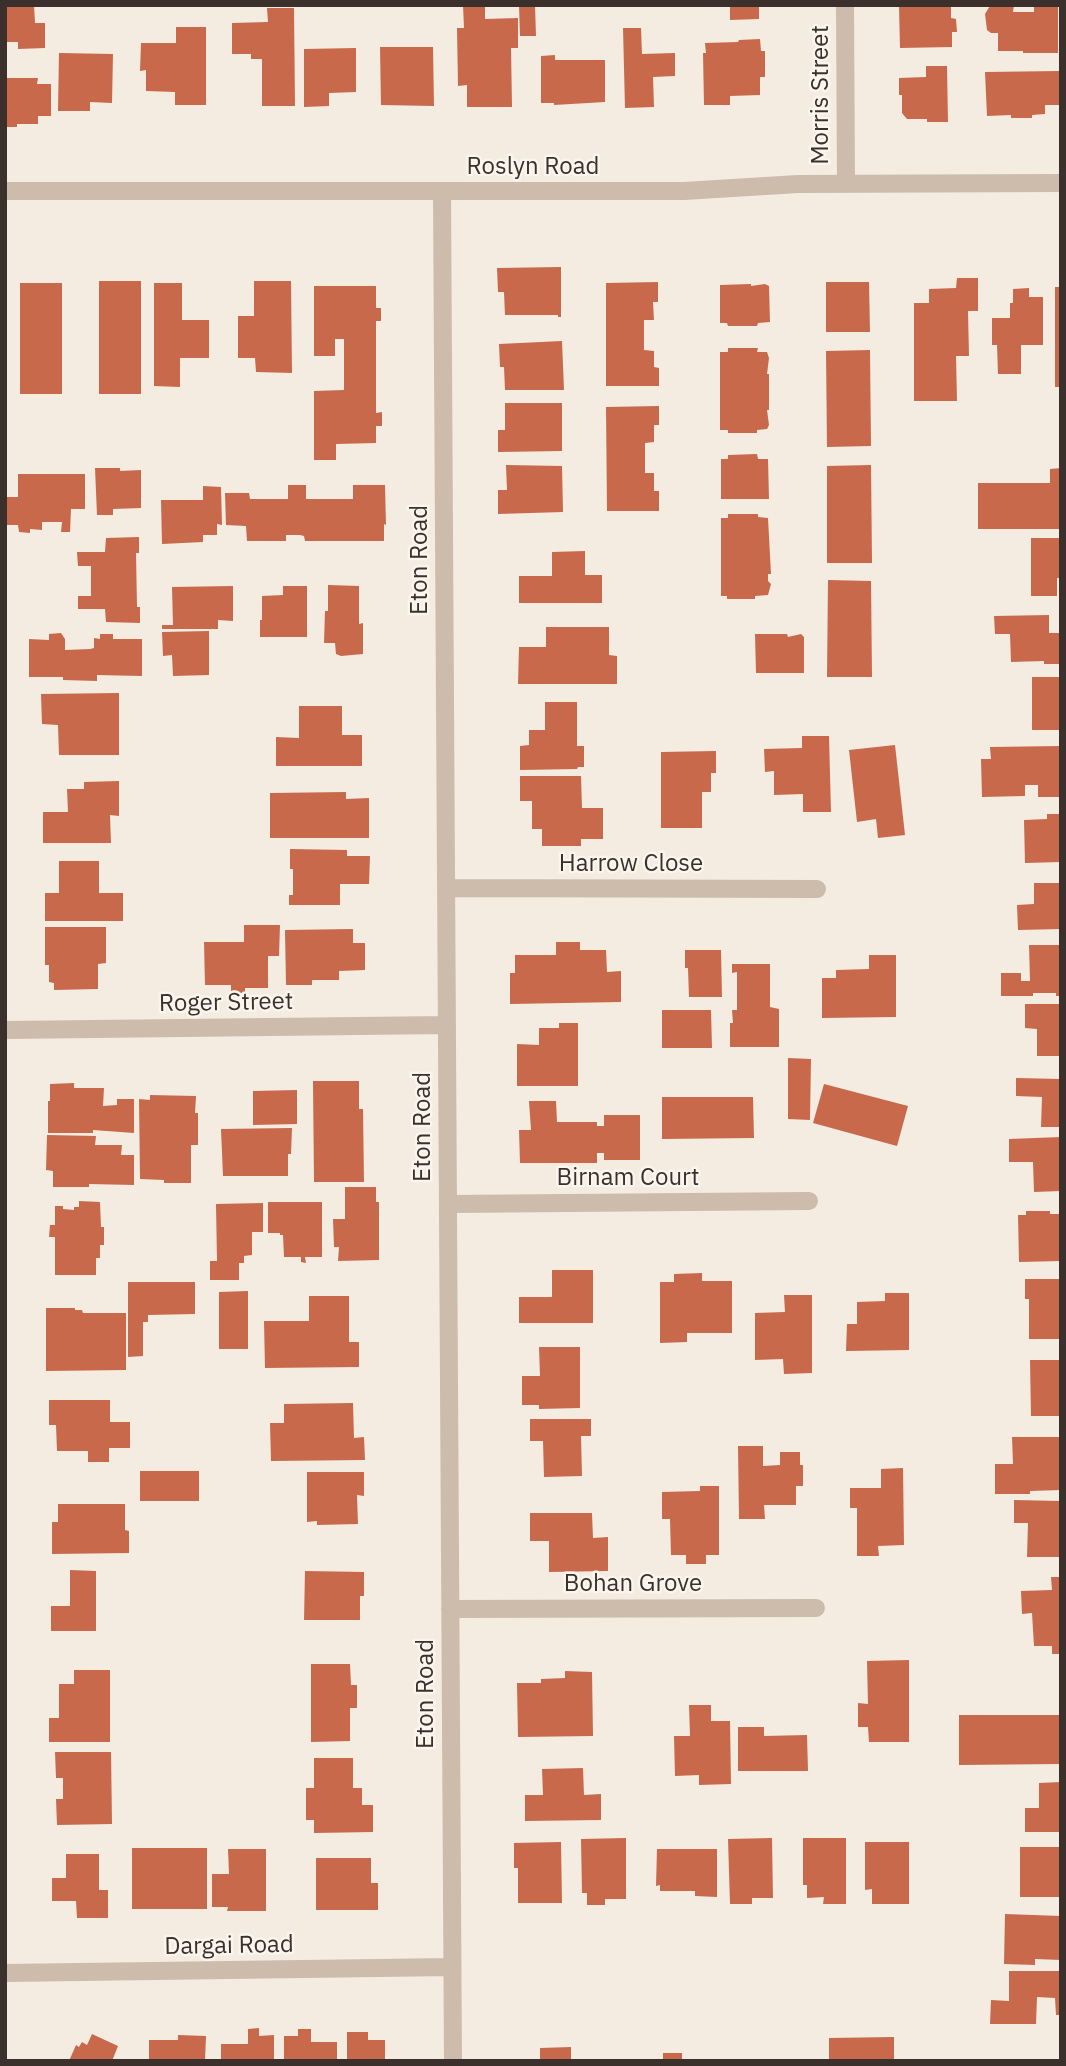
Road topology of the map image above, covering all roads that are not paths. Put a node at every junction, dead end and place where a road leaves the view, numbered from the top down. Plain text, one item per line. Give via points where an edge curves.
1 (845, 5) edge
2 (1061, 183) edge
3 (846, 184) junction
4 (5, 191) edge
5 (442, 192) junction
6 (446, 888) junction
7 (817, 889) dead end
8 (447, 1026) junction
9 (5, 1030) edge
10 (809, 1201) dead end
11 (448, 1204) junction
12 (816, 1608) dead end
13 (450, 1609) junction
14 (452, 1967) junction
15 (5, 1973) edge
16 (453, 2061) edge

1 - 3 street, Morris Street
2 - 3 street, Roslyn Road
3 - 5 street, Roslyn Road via 684,191
4 - 5 street, Roslyn Road
5 - 6 street, Eton Road
6 - 7 street, Harrow Close
6 - 8 street, Eton Road
8 - 9 street, Roger Street
8 - 11 street, Eton Road
10 - 11 street, Birnam Court
11 - 13 street, Eton Road
12 - 13 street, Bohan Grove
13 - 14 street, Eton Road
14 - 15 street, Dargai Road
14 - 16 street, Eton Road

